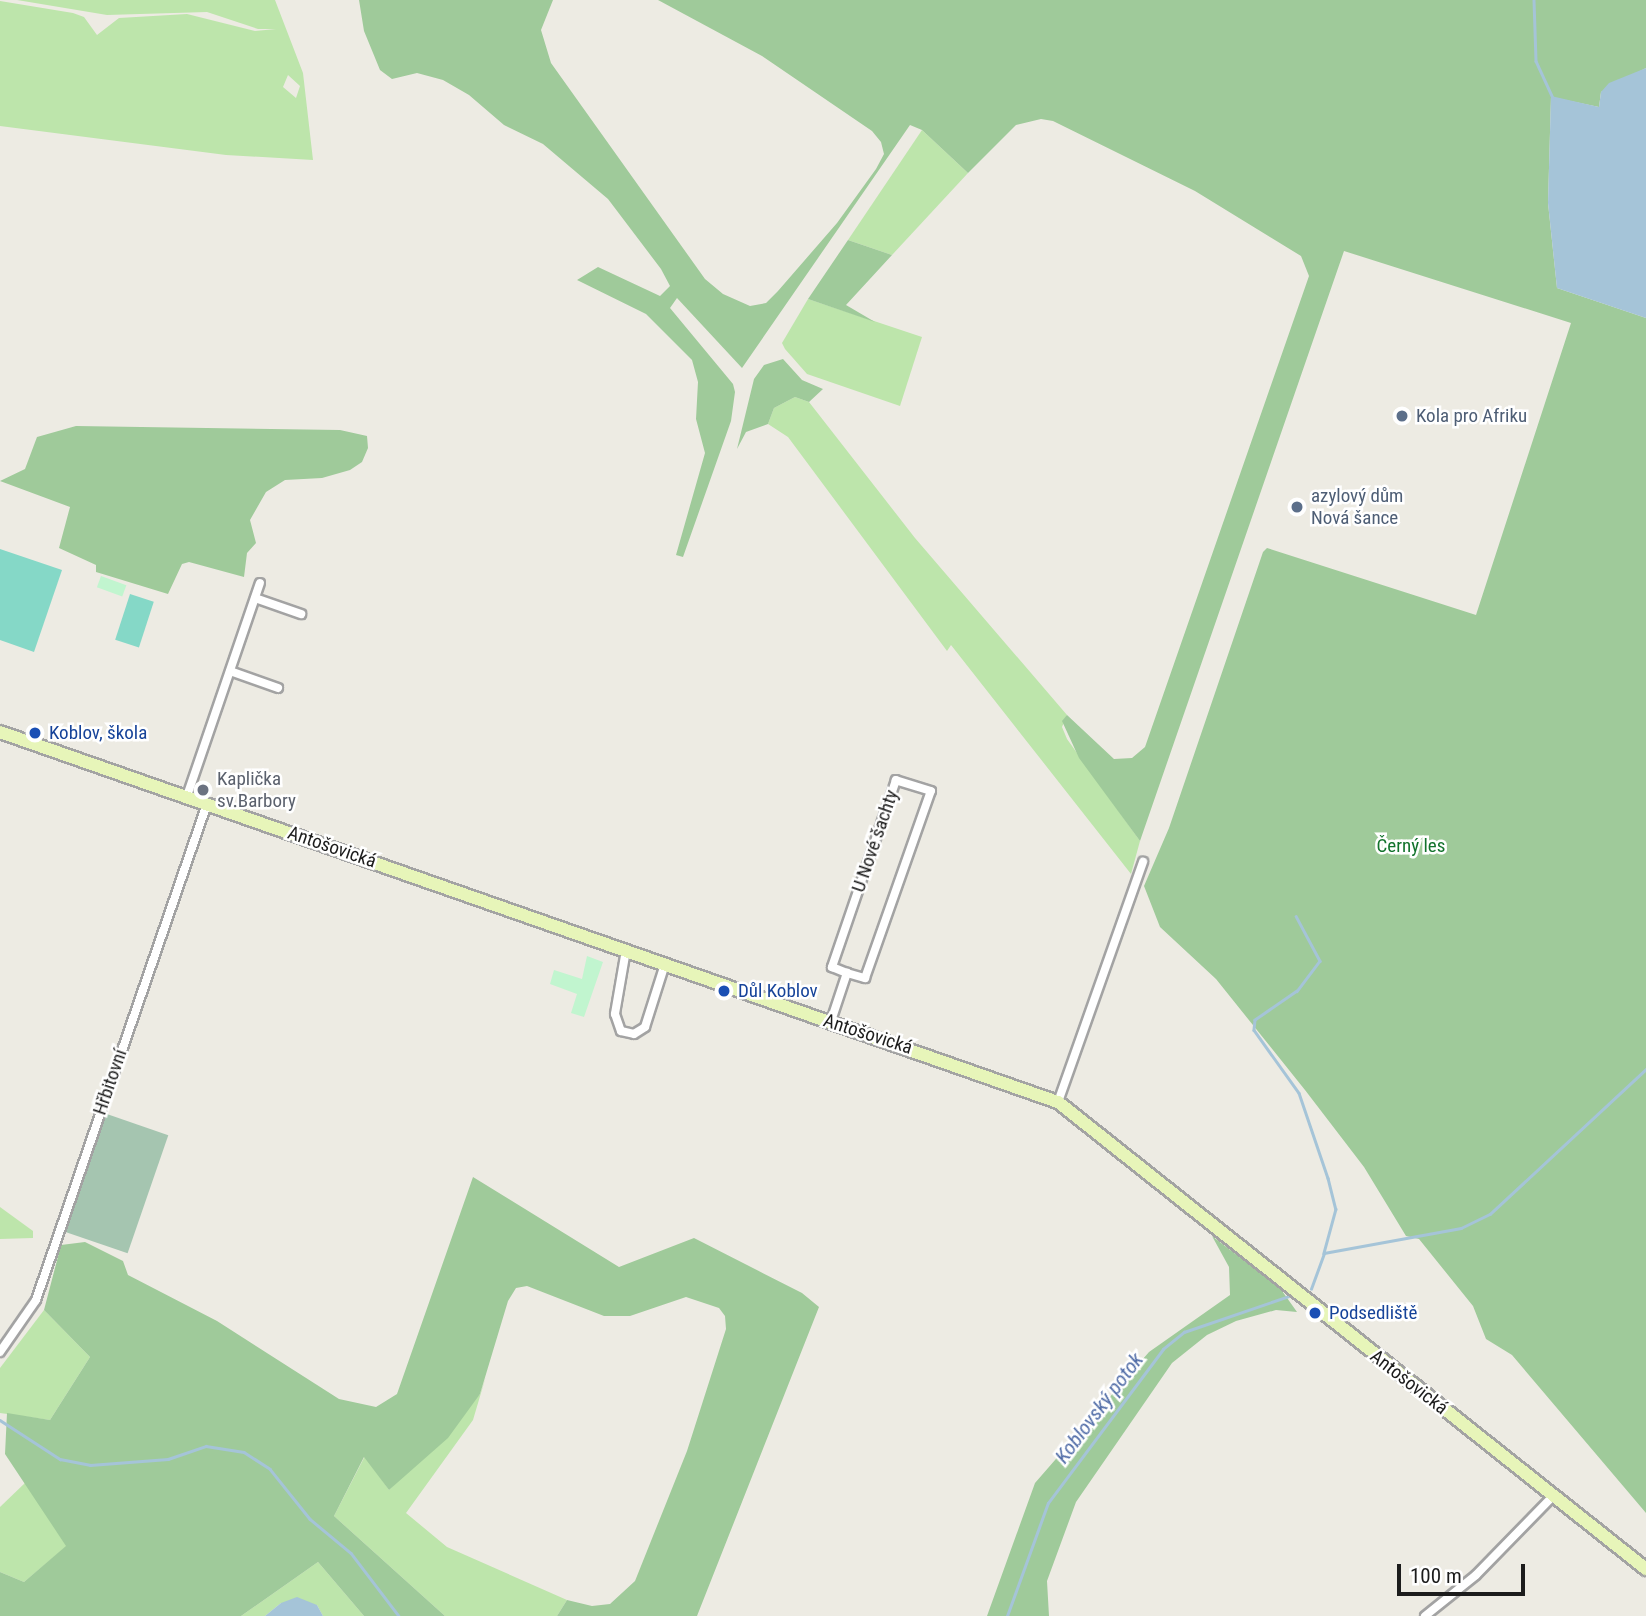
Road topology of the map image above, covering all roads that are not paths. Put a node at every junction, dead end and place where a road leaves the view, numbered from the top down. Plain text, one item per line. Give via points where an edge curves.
1 (260, 583) dead end
2 (255, 598) junction
3 (301, 614) dead end
4 (230, 671) junction
5 (278, 688) dead end
6 (0, 732) edge
7 (187, 796) junction
8 (207, 804) junction
9 (1143, 862) dead end
10 (626, 950) junction
11 (665, 964) junction
12 (847, 973) junction
13 (831, 1021) junction
14 (1058, 1102) junction
15 (0, 1352) edge
16 (1553, 1496) junction
17 (1646, 1569) edge
18 (1425, 1616) edge

1 - 2 street
2 - 3 street
2 - 4 street
4 - 5 street
4 - 7 street
6 - 7 street, Antošovická
7 - 8 street, Antošovická
8 - 10 street, Antošovická
8 - 15 street, Hřbitovní via 36,1300
9 - 14 street via 1098,1000
10 - 11 street, Antošovická
10 - 11 street via 615,1014 621,1031 634,1034 645,1027
11 - 13 street, Antošovická
12 - 12 street, U Nové šachty via 865,978 930,791 896,780 832,967
12 - 13 street
13 - 14 street, Antošovická
14 - 16 street, Antošovická
16 - 17 street, Antošovická
16 - 18 street via 1476,1575

